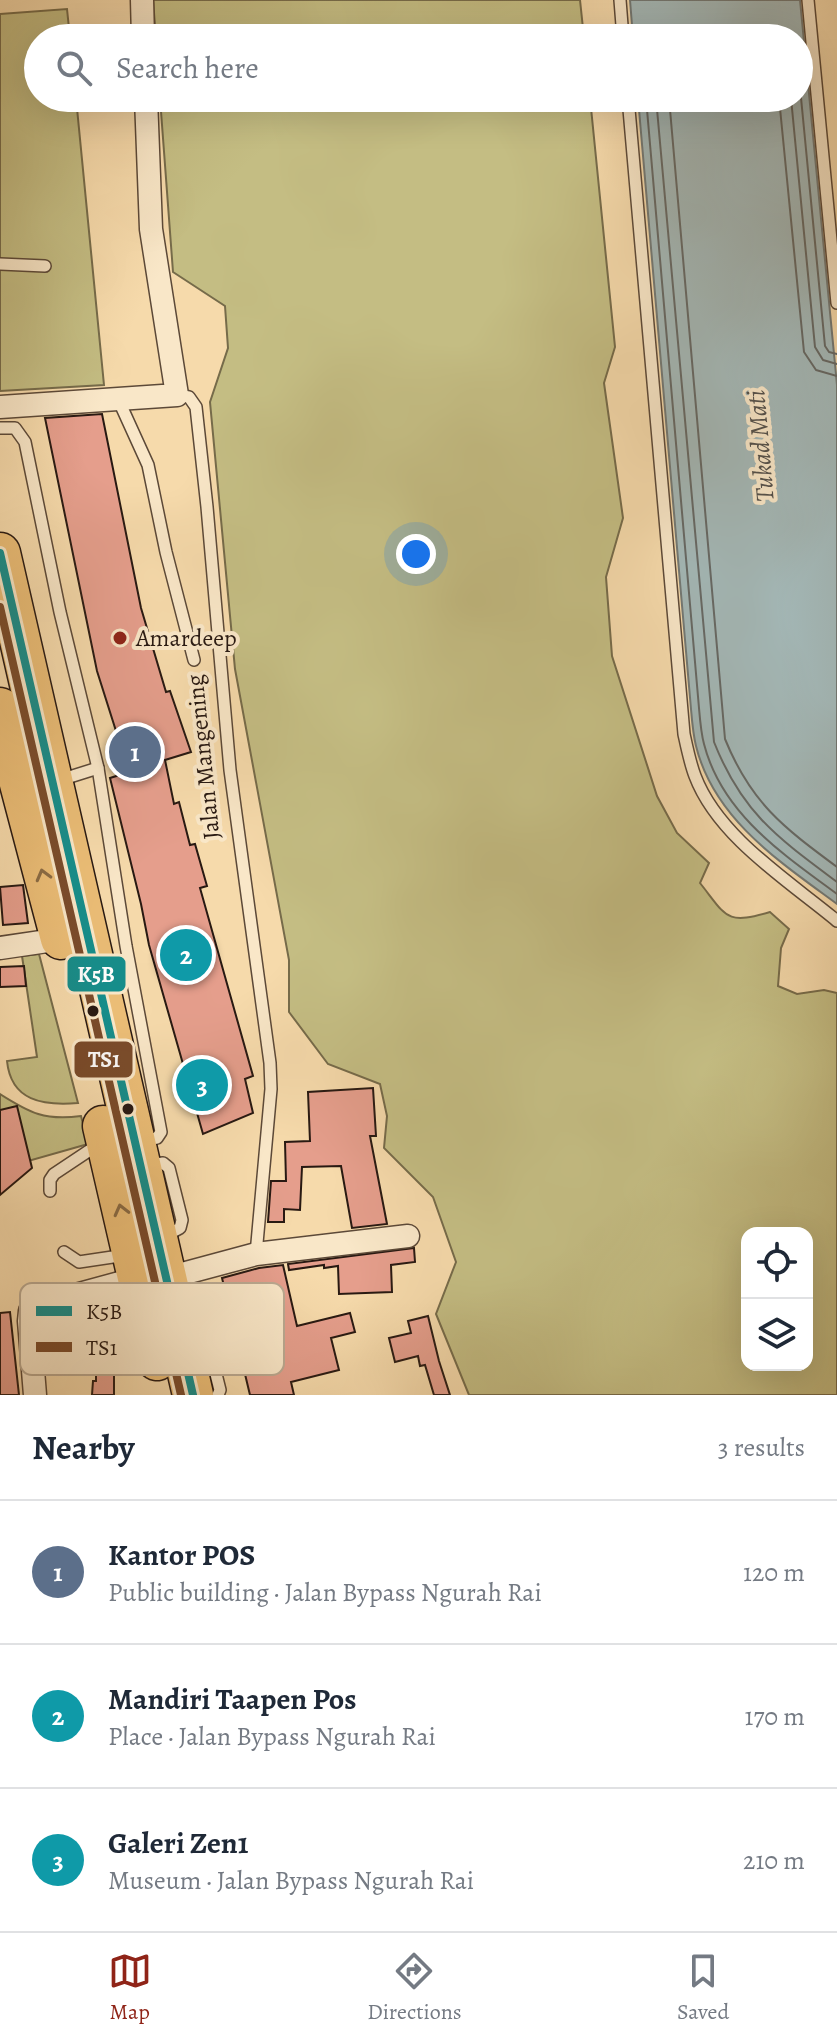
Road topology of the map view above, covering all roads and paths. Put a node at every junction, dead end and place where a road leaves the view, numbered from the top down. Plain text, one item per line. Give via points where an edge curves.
1 (142, 0) edge
2 (620, 0) edge
3 (808, 0) edge
4 (143, 24) edge
5 (622, 24) edge
6 (810, 24) edge
7 (813, 52) edge
8 (147, 112) edge
9 (629, 112) edge
10 (0, 264) edge
11 (45, 266) dead end
12 (837, 303) edge
13 (177, 395) junction
14 (118, 399) junction
15 (0, 407) edge
16 (0, 428) edge
17 (0, 553) edge
18 (194, 660) dead end
19 (0, 708) edge
20 (98, 768) junction
21 (27, 784) junction
22 (837, 921) edge
23 (0, 948) edge
24 (99, 949) junction
25 (126, 1149) junction
26 (50, 1191) dead end
27 (408, 1236) dead end
28 (64, 1252) dead end
29 (256, 1254) junction
30 (153, 1271) junction
31 (113, 1283) edge
32 (154, 1283) edge
33 (157, 1283) edge
34 (167, 1283) edge
35 (34, 1375) edge
36 (163, 1375) edge
37 (187, 1375) edge
38 (216, 1375) edge
39 (35, 1395) edge
40 (165, 1395) edge
41 (193, 1395) edge
42 (218, 1395) edge

1 - 4 street
2 - 5 lane
3 - 6 lane
7 - 12 lane
8 - 13 street via 153,249
9 - 22 lane via 684,734 695,777 717,818
10 - 11 lane
13 - 14 street
13 - 29 lane, Jalan Mangening via 189,397 196,407 230,770 270,1063
14 - 15 street
14 - 18 lane via 148,465
16 - 20 lane via 15,428 25,442
17 - 21 highway
19 - 21 highway
20 - 21 lane
20 - 24 lane
21 - 24 highway
23 - 24 street
24 - 25 highway
24 - 25 lane via 161,1132
25 - 26 lane via 54,1174
25 - 30 highway
25 - 30 lane via 169,1168 182,1220
27 - 29 street
28 - 30 lane via 79,1262
29 - 30 street
30 - 31 street
30 - 32 highway
30 - 33 highway
30 - 34 lane
35 - 39 street
36 - 40 highway
37 - 41 highway
38 - 42 lane

